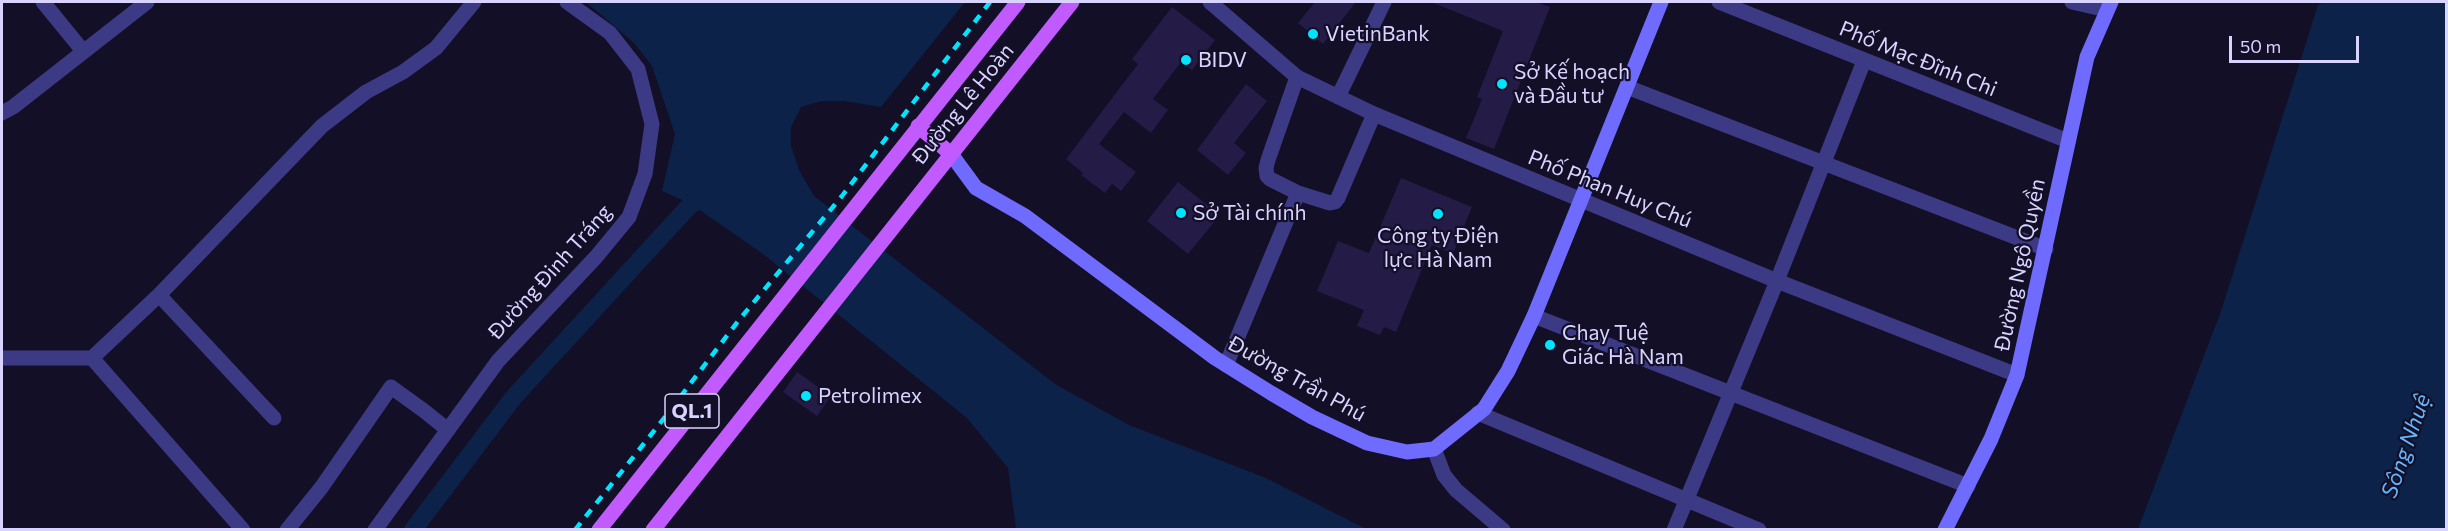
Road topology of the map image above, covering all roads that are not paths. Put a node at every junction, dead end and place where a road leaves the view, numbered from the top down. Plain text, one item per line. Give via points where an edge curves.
1 (43, 2) edge
2 (147, 2) edge
3 (474, 2) edge
4 (567, 2) edge
5 (1018, 2) edge
6 (1072, 2) edge
7 (1210, 2) edge
8 (1384, 2) edge
9 (1661, 2) edge
10 (1719, 2) edge
11 (2073, 2) edge
12 (2109, 6) edge
13 (83, 51) junction
14 (1864, 61) junction
15 (1297, 77) junction
16 (1628, 87) junction
17 (1338, 97) junction
18 (2, 113) edge
19 (1374, 114) junction
20 (918, 126) junction
21 (2068, 141) junction
22 (951, 154) junction
23 (1823, 162) junction
24 (1298, 193) junction
25 (1581, 201) junction
26 (2046, 249) junction
27 (1777, 281) junction
28 (159, 295) junction
29 (1534, 316) junction
30 (2, 358) edge
31 (92, 358) junction
32 (1226, 365) junction
33 (2017, 375) junction
34 (1730, 392) junction
35 (1478, 413) junction
36 (274, 417) dead end
37 (447, 430) junction
38 (1434, 449) junction
39 (1968, 486) junction
40 (1686, 500) junction
41 (243, 530) edge
42 (287, 530) edge
43 (375, 530) edge
44 (599, 530) edge
45 (653, 530) edge
46 (1503, 530) edge
47 (1674, 530) edge
48 (1759, 530) edge
49 (1946, 530) edge

1 - 13 street
2 - 13 street
3 - 28 street via 436,48 366,92 322,126
4 - 37 street, Đường Đinh Tráng via 610,33 638,69 652,124 645,174 629,217 498,361
5 - 20 main road, Đường Lê Hoàn / QL.1
6 - 22 main road, Đường Lê Hoàn / QL.1
7 - 15 street, Phố Phan Huy Chú
8 - 17 street
9 - 16 street
10 - 14 street, Phố Mạc Đĩnh Chi
11 - 12 street
12 - 21 street, Đường Ngô Quyền via 2087,57
13 - 18 street
14 - 21 street, Phố Mạc Đĩnh Chi
14 - 23 street
15 - 17 street, Phố Phan Huy Chú
15 - 24 street via 1266,168 1270,179
16 - 23 street
16 - 25 street
17 - 19 street, Phố Phan Huy Chú
19 - 24 street via 1338,198 1330,203
19 - 25 street, Phố Phan Huy Chú
20 - 22 main road
20 - 44 main road, Đường Lê Hoàn / QL.1
21 - 26 street, Đường Ngô Quyền
22 - 32 street, Đường Trần Phú via 976,188 1025,216
22 - 45 main road, Đường Lê Hoàn / QL.1
23 - 26 street
23 - 27 street
24 - 32 street
25 - 27 street, Phố Phan Huy Chú
25 - 29 street
26 - 33 street, Đường Ngô Quyền
27 - 33 street, Phố Phan Huy Chú
27 - 34 street
28 - 31 street
28 - 36 street
29 - 34 street
29 - 35 street via 1508,371
30 - 31 street
31 - 41 street
32 - 38 street, Đường Trần Phú via 1312,417 1367,443 1407,452
33 - 39 street, Đường Ngô Quyền
34 - 39 street
34 - 40 street
35 - 38 street
35 - 40 street
37 - 42 street via 391,387
37 - 43 street, Đường Đinh Tráng
38 - 46 street via 1444,475 1456,490
39 - 49 street, Đường Ngô Quyền
40 - 47 street
40 - 48 street

